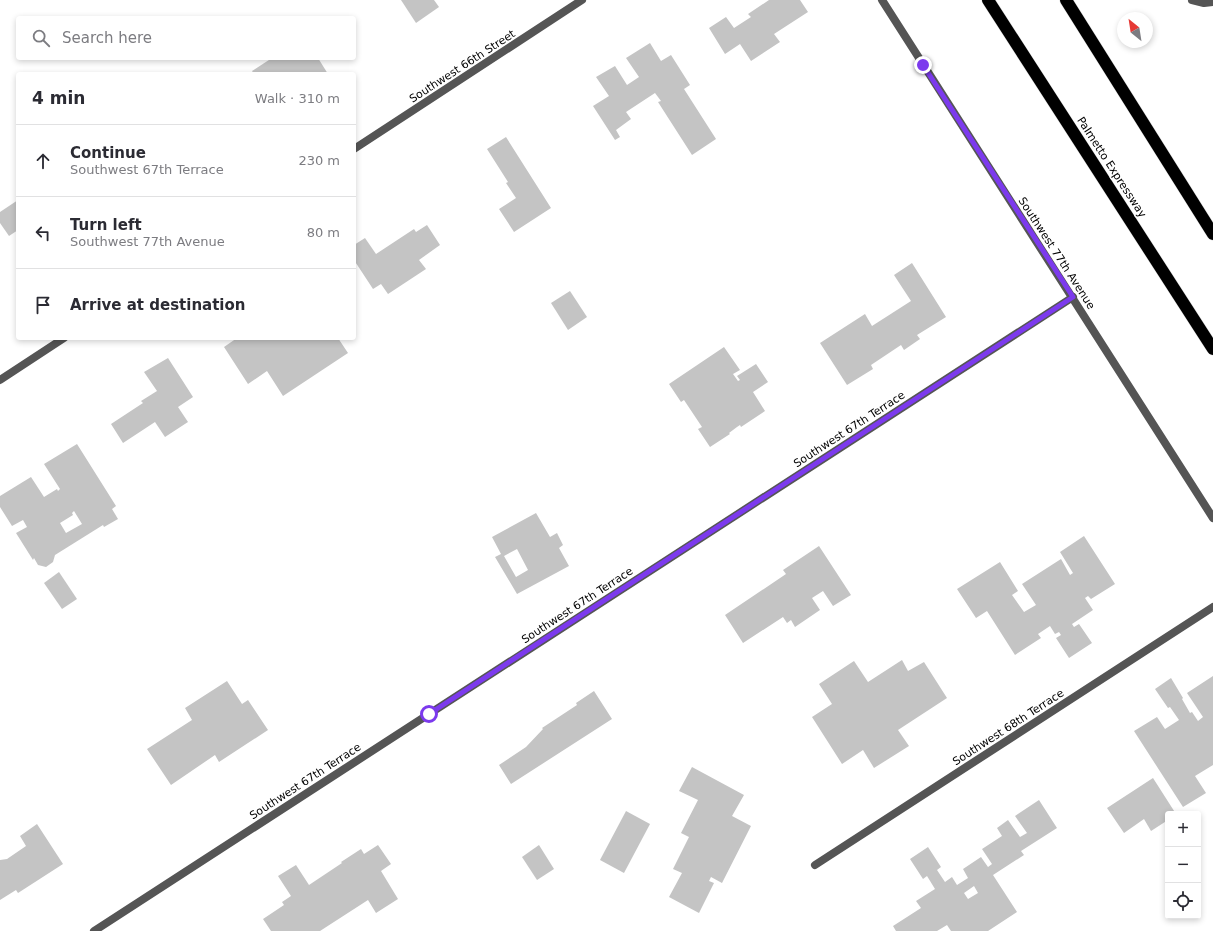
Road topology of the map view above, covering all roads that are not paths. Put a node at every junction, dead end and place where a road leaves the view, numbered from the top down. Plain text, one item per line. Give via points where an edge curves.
1 (582, 0) edge
2 (882, 0) edge
3 (988, 0) edge
4 (1066, 0) edge
5 (1195, 1) edge
6 (1213, 2) edge
7 (356, 148) edge
8 (1213, 234) edge
9 (1073, 297) junction
10 (61, 340) edge
11 (1213, 349) edge
12 (0, 380) edge
13 (1213, 518) edge
14 (1213, 607) edge
15 (815, 865) dead end
16 (94, 931) edge

1 - 7 street, Southwest 66th Street
2 - 9 street, Southwest 77th Avenue
3 - 11 highway, Palmetto Expressway
4 - 8 highway
5 - 6 street
9 - 13 street, Southwest 77th Avenue
9 - 16 street, Southwest 67th Terrace
10 - 12 street
14 - 15 street, Southwest 68th Terrace

